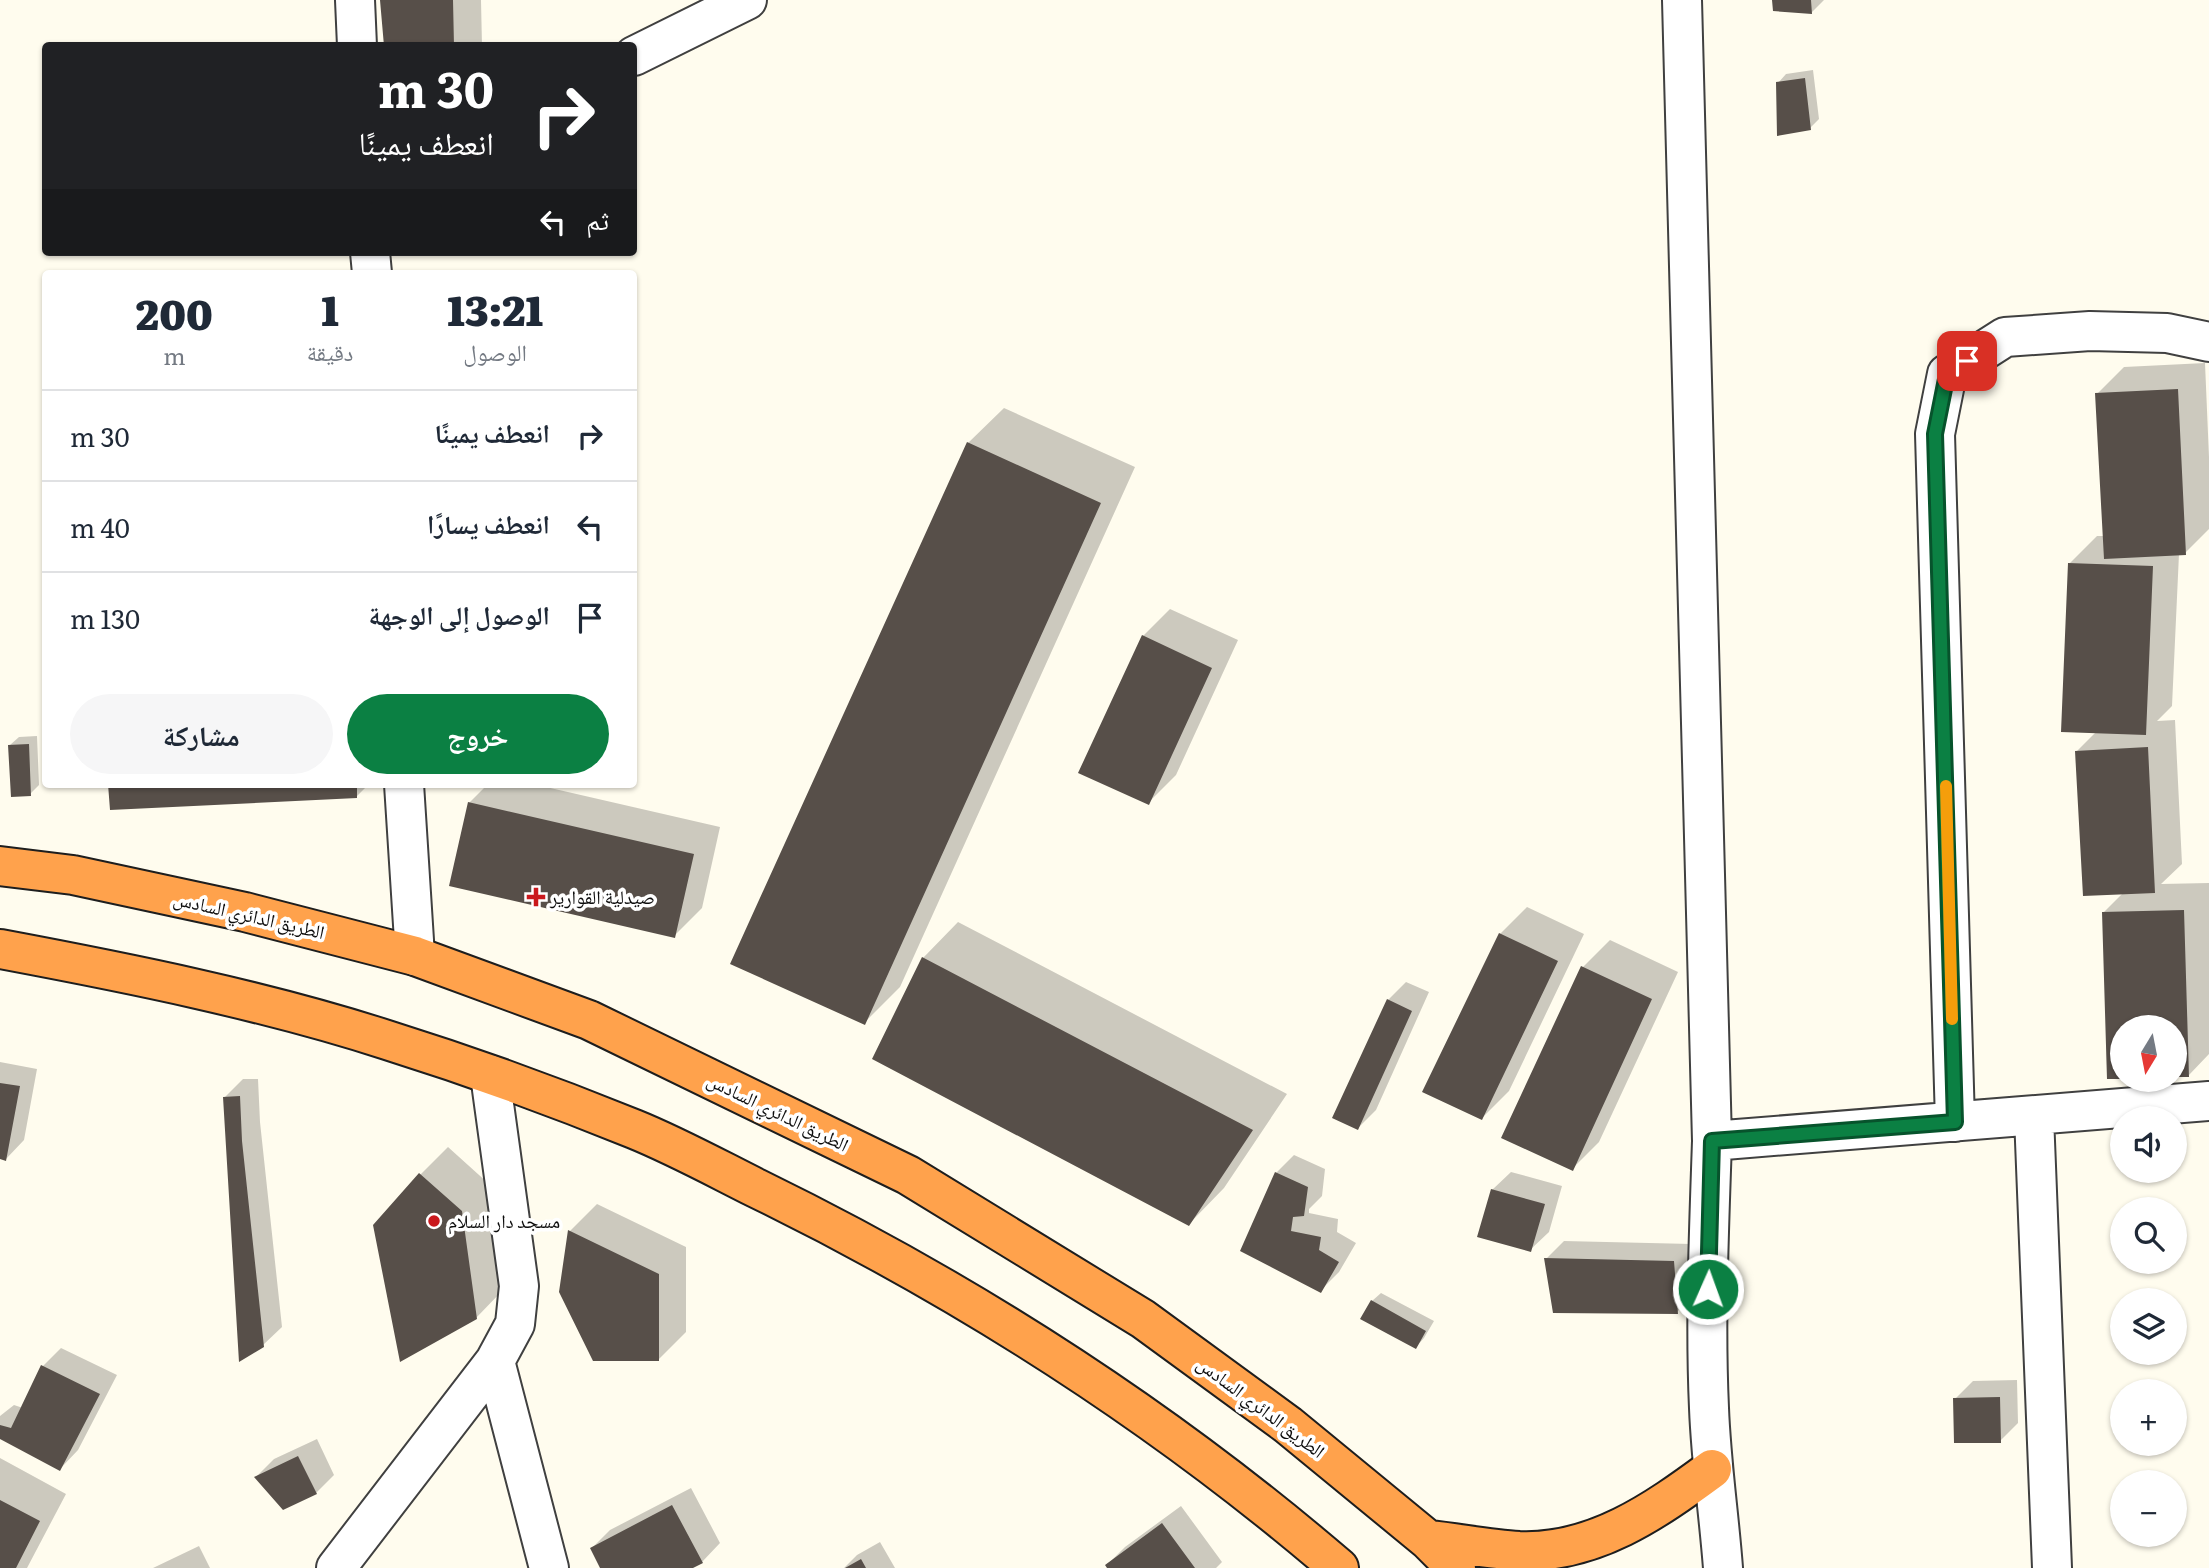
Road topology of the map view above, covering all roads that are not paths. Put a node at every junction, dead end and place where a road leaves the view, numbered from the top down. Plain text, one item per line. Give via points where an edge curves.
1 (355, 0) edge
2 (747, 0) edge
3 (1682, 0) edge
4 (357, 42) edge
5 (637, 55) edge
6 (2209, 342) edge
7 (404, 788) edge
8 (0, 866) edge
9 (0, 949) edge
10 (415, 956) junction
11 (490, 1075) junction
12 (2209, 1101) edge
13 (2034, 1116) junction
14 (1955, 1122) junction
15 (1712, 1141) junction
16 (495, 1362) junction
17 (1712, 1469) junction
18 (1428, 1540) junction
19 (336, 1568) edge
20 (549, 1568) edge
21 (1339, 1568) edge
22 (1457, 1568) edge
23 (1723, 1568) edge
24 (2052, 1568) edge

1 - 4 street
2 - 5 street
3 - 15 street
6 - 14 street via 2154,332 2005,337 1947,374 1935,434
7 - 10 street
8 - 10 highway, الطريق الدائري السادس via 74,875 232,909
9 - 11 highway via 265,1006
10 - 18 highway, الطريق الدائري السادس via 589,1020 908,1175 1143,1320 1288,1425
11 - 16 street via 519,1286 514,1324
11 - 21 highway via 637,1130 835,1226 952,1292 1058,1356 1210,1462
12 - 13 street
13 - 14 street
13 - 24 street
14 - 15 street
15 - 17 street via 1707,1313
16 - 19 street
16 - 20 street
17 - 18 highway via 1627,1526 1573,1546 1520,1551
17 - 23 street
18 - 22 highway, الطريق الدائري السادس

